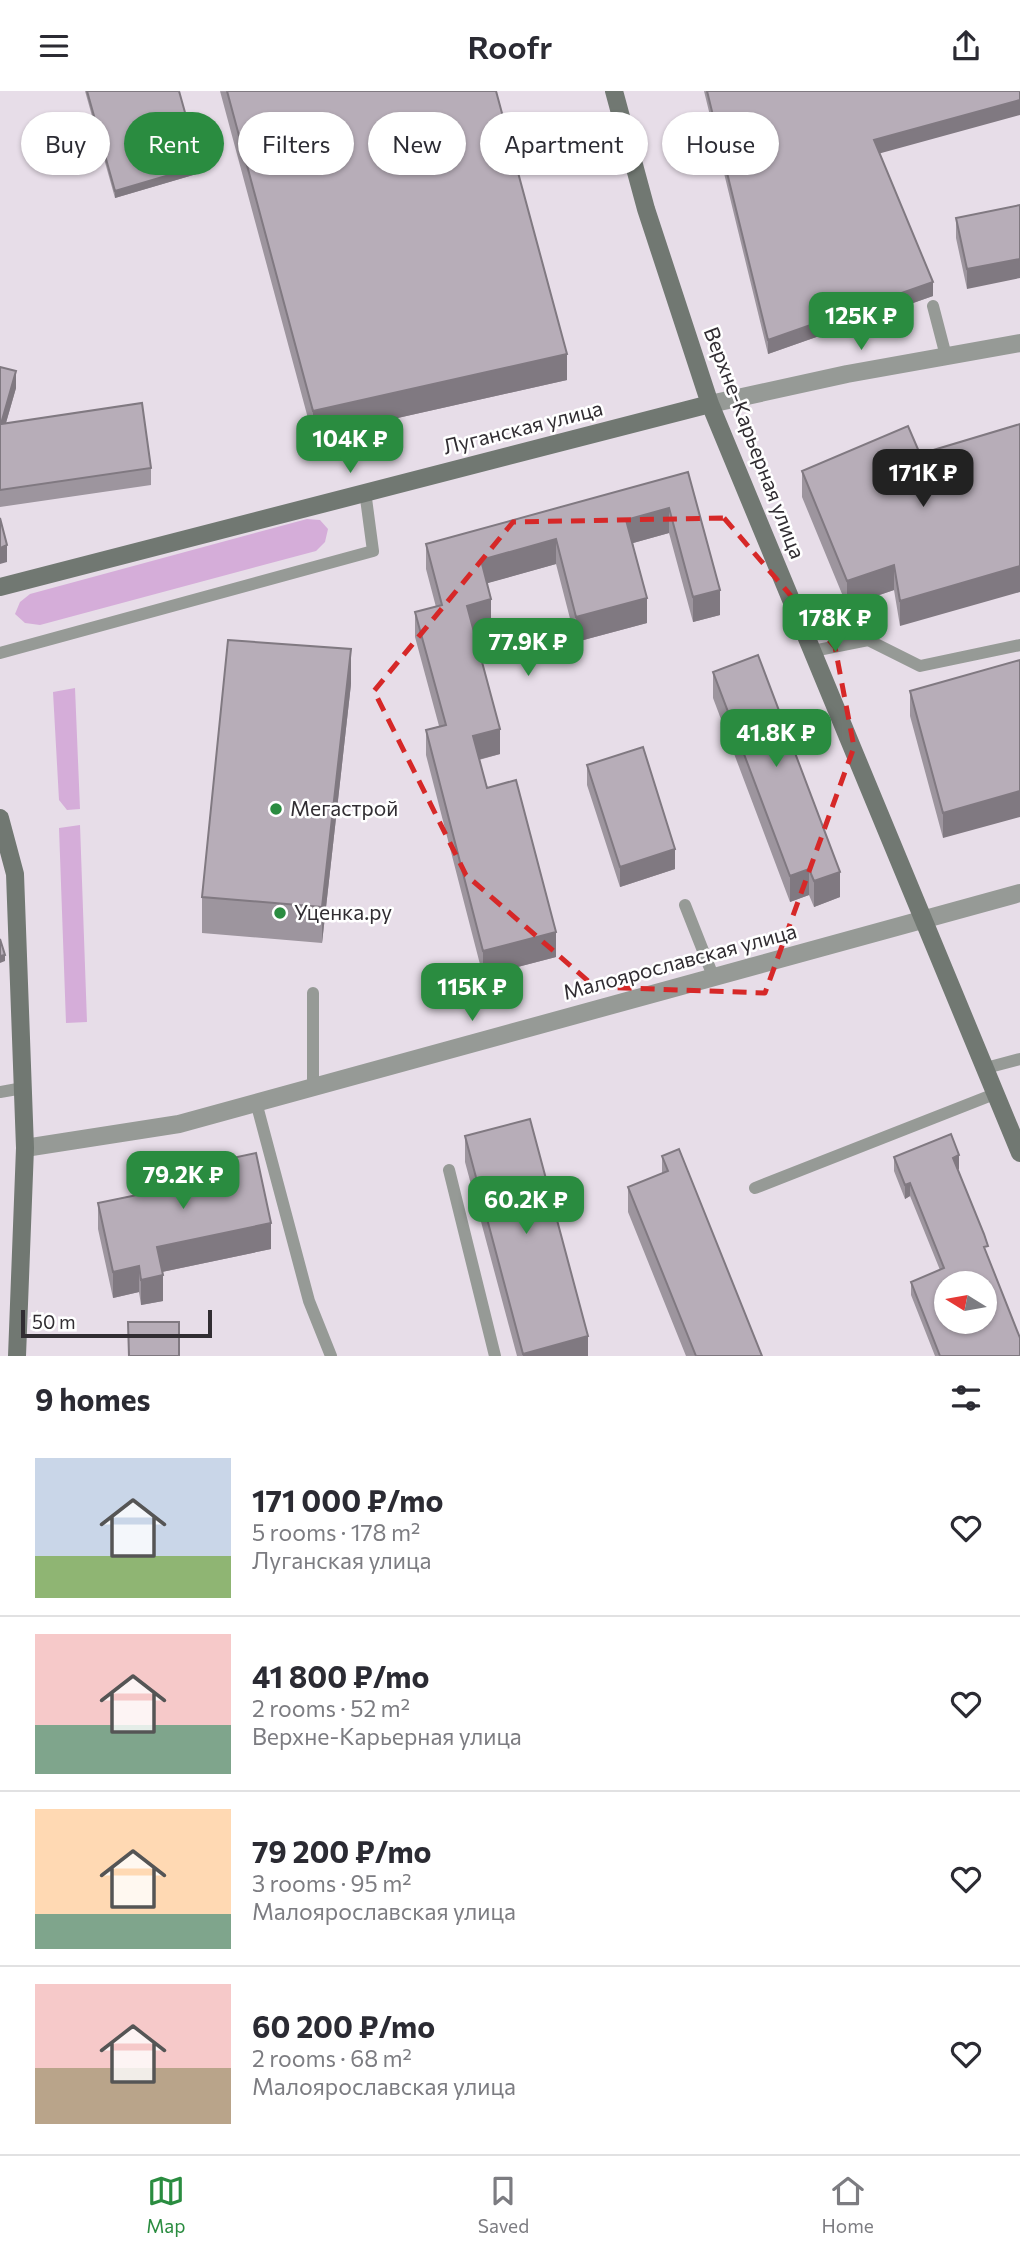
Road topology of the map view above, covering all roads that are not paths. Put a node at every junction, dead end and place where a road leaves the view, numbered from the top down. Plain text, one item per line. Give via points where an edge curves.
1 (614, 91) edge
2 (933, 306) dead end
3 (1020, 343) edge
4 (946, 356) junction
5 (710, 404) junction
6 (365, 491) junction
7 (0, 587) edge
8 (1020, 646) edge
9 (813, 652) junction
10 (0, 653) edge
11 (0, 817) edge
12 (1020, 893) edge
13 (685, 905) dead end
14 (923, 918) junction
15 (713, 976) junction
16 (313, 993) dead end
17 (1020, 1059) edge
18 (986, 1068) junction
19 (313, 1087) junction
20 (23, 1088) junction
21 (0, 1092) edge
22 (997, 1093) junction
23 (256, 1102) junction
24 (25, 1148) junction
25 (1020, 1153) edge
26 (449, 1170) dead end
27 (755, 1188) dead end
28 (17, 1356) edge
29 (331, 1356) edge
30 (495, 1356) edge

1 - 5 street, Верхне-Карьерная улица via 646,209
2 - 4 lane
3 - 4 street, Луганская улица
4 - 5 street, Луганская улица
5 - 6 street, Луганская улица
5 - 9 street, Верхне-Карьерная улица
6 - 7 street, Луганская улица
6 - 10 lane via 373,551
8 - 9 lane via 920,666 868,640
9 - 14 street, Верхне-Карьерная улица
11 - 20 street via 15,874
12 - 14 street, Малоярославская улица
13 - 15 lane
14 - 15 street, Малоярославская улица
14 - 18 street, Верхне-Карьерная улица
15 - 19 street, Малоярославская улица
16 - 19 lane
17 - 18 lane
18 - 22 street, Верхне-Карьерная улица
19 - 23 street, Малоярославская улица
20 - 21 lane
20 - 24 street
22 - 25 street, Верхне-Карьерная улица
22 - 27 lane
23 - 24 street, Малоярославская улица via 179,1124
23 - 29 lane via 309,1301
24 - 28 street
26 - 30 lane

